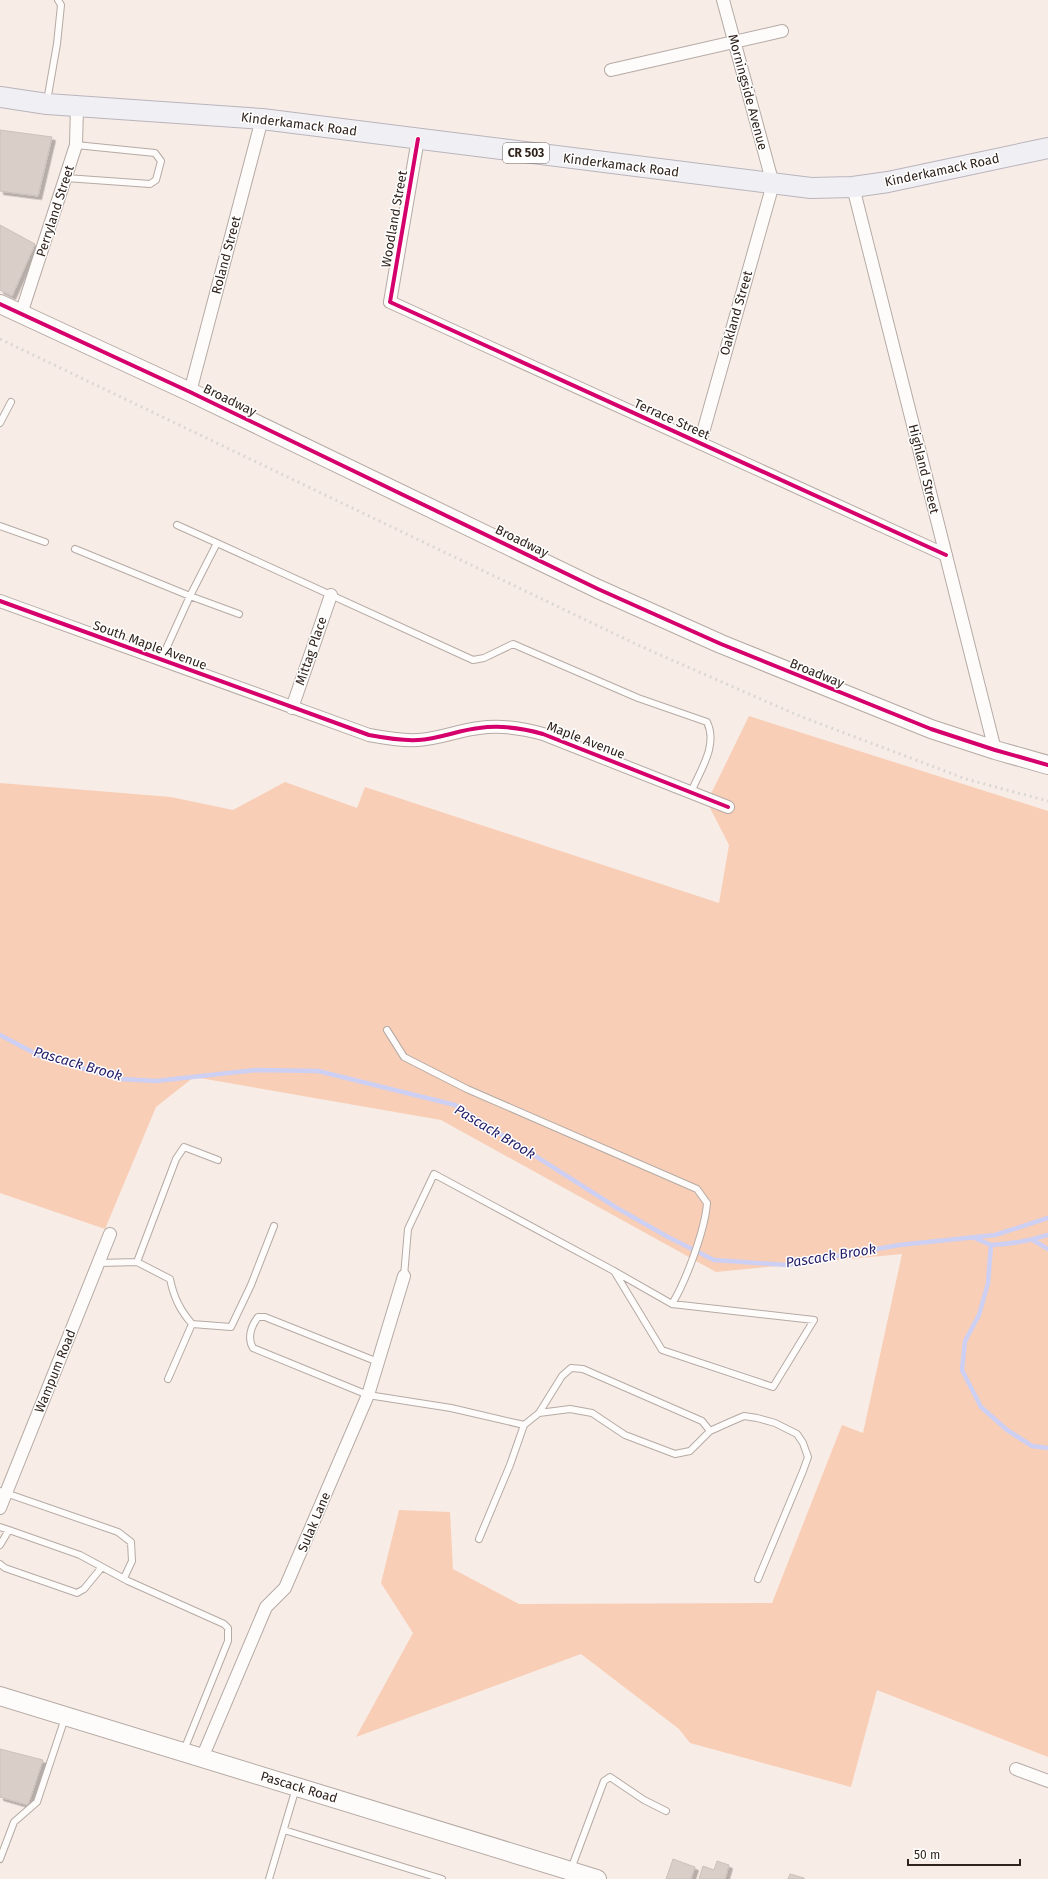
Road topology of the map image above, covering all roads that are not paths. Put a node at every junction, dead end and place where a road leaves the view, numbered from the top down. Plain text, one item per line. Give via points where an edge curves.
1 (58, 0) edge
2 (723, 0) edge
3 (782, 31) dead end
4 (735, 43) junction
5 (611, 70) dead end
6 (0, 97) edge
7 (47, 104) junction
8 (77, 106) junction
9 (262, 119) junction
10 (418, 139) junction
11 (76, 145) junction
12 (1048, 148) edge
13 (66, 178) junction
14 (773, 184) junction
15 (852, 187) junction
16 (390, 302) joint
17 (0, 304) edge
18 (21, 314) junction
19 (190, 392) junction
20 (11, 402) dead end
21 (0, 423) edge
22 (700, 443) junction
23 (177, 525) dead end
24 (0, 526) edge
25 (45, 542) dead end
26 (217, 543) junction
27 (75, 549) dead end
28 (946, 555) junction
29 (331, 595) junction
30 (190, 596) junction
31 (0, 601) edge
32 (239, 614) dead end
33 (161, 660) junction
34 (292, 708) junction
35 (995, 750) junction
36 (1048, 765) edge
37 (691, 792) junction
38 (728, 806) dead end
39 (387, 1030) dead end
40 (218, 1160) dead end
41 (274, 1226) dead end
42 (110, 1234) dead end
43 (137, 1262) junction
44 (99, 1263) junction
45 (614, 1271) junction
46 (404, 1276) joint
47 (672, 1304) junction
48 (192, 1324) junction
49 (378, 1362) junction
50 (168, 1379) dead end
51 (368, 1395) junction
52 (539, 1413) junction
53 (524, 1425) junction
54 (710, 1431) junction
55 (3, 1492) edge
56 (0, 1508) edge
57 (0, 1527) edge
58 (9, 1530) junction
59 (479, 1539) dead end
60 (0, 1545) edge
61 (0, 1564) edge
62 (102, 1567) junction
63 (124, 1578) junction
64 (758, 1579) dead end
65 (0, 1696) edge
66 (66, 1716) junction
67 (183, 1752) junction
68 (202, 1758) junction
69 (1016, 1769) dead end
70 (1048, 1781) edge
71 (297, 1787) junction
72 (666, 1811) dead end
73 (284, 1830) junction
74 (0, 1859) edge
75 (570, 1871) junction
76 (269, 1879) edge
77 (442, 1879) edge
78 (597, 1879) edge

1 - 7 lane via 61,5 57,44
2 - 4 street, Morningside Avenue
3 - 4 street
4 - 5 street
4 - 14 street, Morningside Avenue
6 - 7 main road, Kinderkamack Road / CR 503
7 - 8 main road, Kinderkamack Road / CR 503
8 - 9 main road, Kinderkamack Road / CR 503
8 - 11 street, Perryland Street
9 - 10 main road, Kinderkamack Road / CR 503
9 - 19 street, Roland Street
10 - 14 main road, Kinderkamack Road / CR 503
10 - 16 street, Woodland Street
11 - 13 street, Perryland Street
11 - 13 lane via 155,153 161,161 156,180 150,184
12 - 15 main road, Kinderkamack Road / CR 503 via 888,182
13 - 18 street, Perryland Street
14 - 15 main road, Kinderkamack Road / CR 503 via 811,188
14 - 22 street, Oakland Street
15 - 28 street, Highland Street
16 - 22 street, Terrace Street
17 - 18 street, Broadway
18 - 19 street, Broadway
19 - 35 street, Broadway via 598,589 815,683 932,729
20 - 21 lane
22 - 28 street, Terrace Street
23 - 26 lane
24 - 25 lane
26 - 29 lane
26 - 30 lane
27 - 30 lane
28 - 35 street, Highland Street
29 - 34 street, Mittag Place
29 - 37 lane via 473,660 484,658 514,644 638,698 707,722 712,732 711,745
30 - 32 lane
30 - 33 lane
31 - 33 street, South Maple Avenue
33 - 34 street, South Maple Avenue
34 - 37 street, Maple Avenue via 369,735 393,740 442,737 478,728 523,728
35 - 36 street, Broadway
37 - 38 street, Maple Avenue
39 - 47 lane via 404,1057 467,1089 697,1189 707,1203 706,1218 679,1292
40 - 43 lane via 184,1147 176,1159
41 - 48 lane via 231,1327
42 - 44 street, Wampum Road
43 - 44 lane
43 - 48 lane via 170,1279 173,1295
44 - 55 street, Wampum Road
45 - 46 lane via 434,1174 408,1229
45 - 47 lane
45 - 47 lane via 662,1350 773,1387 814,1320
46 - 49 street, Sulak Lane
48 - 50 lane
49 - 51 street, Sulak Lane
49 - 51 lane via 265,1317 258,1317 255,1322 250,1342 253,1348
51 - 53 lane via 452,1408
51 - 68 street, Sulak Lane via 285,1588 266,1607
52 - 53 lane
52 - 54 lane via 570,1409 592,1412 625,1435 675,1454 690,1451
52 - 54 lane via 562,1376 571,1368 583,1369 702,1421
53 - 59 lane
54 - 64 lane via 744,1416 757,1418 775,1423 797,1434 808,1457
55 - 56 street, Wampum Road
55 - 63 lane via 118,1532 131,1542 132,1560
57 - 58 lane
58 - 60 lane
58 - 62 lane via 80,1555
61 - 62 lane via 73,1593 84,1589
62 - 63 lane
63 - 67 lane via 228,1628 228,1641
65 - 66 street, Pascack Road
66 - 67 street, Pascack Road
66 - 74 lane via 37,1802 14,1822
67 - 68 street, Pascack Road
68 - 71 street, Pascack Road
69 - 70 street
71 - 73 lane
71 - 75 street, Pascack Road
72 - 75 lane via 644,1800 610,1777 604,1781
73 - 76 lane
73 - 77 lane
75 - 78 street, Pascack Road

